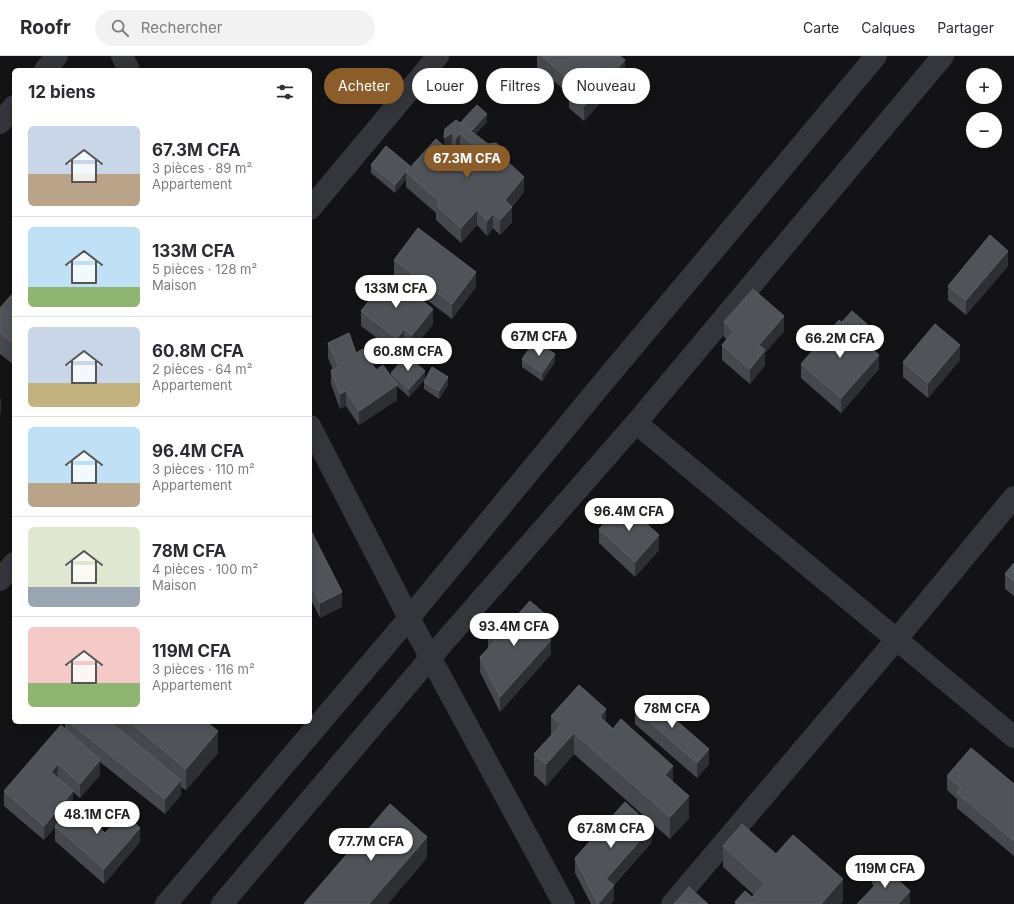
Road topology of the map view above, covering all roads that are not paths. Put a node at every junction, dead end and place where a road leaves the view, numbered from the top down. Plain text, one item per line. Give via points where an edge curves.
1 (57, 56) edge
2 (122, 56) edge
3 (438, 56) edge
4 (876, 56) edge
5 (943, 56) edge
6 (47, 68) edge
7 (128, 68) edge
8 (12, 108) edge
9 (0, 123) edge
10 (312, 207) edge
11 (636, 423) junction
12 (312, 430) edge
13 (1014, 497) edge
14 (12, 565) edge
15 (0, 580) edge
16 (409, 618) junction
17 (896, 640) junction
18 (430, 658) junction
19 (1014, 737) edge
20 (166, 904) edge
21 (222, 904) edge
22 (564, 904) edge
23 (672, 904) edge

1 - 6 street
2 - 7 street
3 - 10 street
4 - 16 street
5 - 11 street
8 - 9 street
11 - 17 street
11 - 18 street
12 - 16 street
13 - 17 street
14 - 15 street
16 - 18 street
16 - 20 street
17 - 19 street
17 - 23 street
18 - 21 street
18 - 22 street

